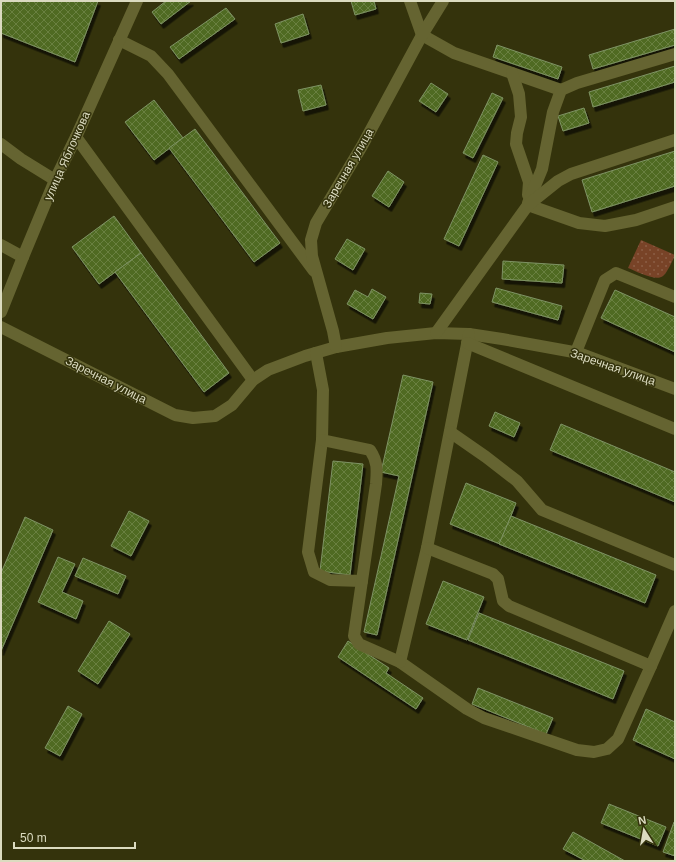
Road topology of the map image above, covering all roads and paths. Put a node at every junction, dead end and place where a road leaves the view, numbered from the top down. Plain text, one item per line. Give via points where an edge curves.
1 (137, 1) edge
2 (410, 1) edge
3 (443, 1) edge
4 (422, 35) junction
5 (119, 40) junction
6 (675, 54) edge
7 (512, 73) junction
8 (561, 90) junction
9 (76, 137) junction
10 (675, 140) edge
11 (1, 144) edge
12 (55, 180) junction
13 (528, 205) junction
14 (675, 207) edge
15 (1, 245) edge
16 (23, 257) junction
17 (317, 276) junction
18 (675, 297) edge
19 (1, 312) edge
20 (1, 327) edge
21 (436, 333) junction
22 (468, 339) junction
23 (336, 347) junction
24 (576, 352) junction
25 (316, 353) junction
26 (253, 380) junction
27 (675, 389) edge
28 (675, 428) edge
29 (450, 432) junction
30 (322, 440) junction
31 (427, 548) junction
32 (675, 565) edge
33 (362, 581) junction
34 (675, 611) edge
35 (400, 662) junction
36 (651, 666) junction

1 - 5 street, улица Яблочкова
2 - 4 street
3 - 4 street, Заречная улица
4 - 7 street via 454,53
4 - 17 street, Заречная улица via 362,146 316,223 311,240
5 - 9 street, улица Яблочкова
5 - 17 street via 151,56 168,74
6 - 8 street
7 - 8 street
7 - 13 street via 519,94 521,117 516,144 529,182
8 - 13 street via 553,112 542,169
9 - 12 street, улица Яблочкова
9 - 26 street
10 - 13 street via 571,174
11 - 12 street
12 - 16 street, улица Яблочкова
13 - 14 street via 579,223 605,226 636,220
13 - 21 street
15 - 16 street
16 - 19 street, улица Яблочкова
17 - 23 street, Заречная улица
18 - 24 street via 616,273 605,280
20 - 26 street, Заречная улица via 175,415 193,418 215,416 232,405
21 - 22 street, Заречная улица
21 - 23 street, Заречная улица
22 - 24 street, Заречная улица via 502,339
22 - 28 street
22 - 29 street
23 - 25 street, Заречная улица
24 - 27 street, Заречная улица
25 - 26 street, Заречная улица via 268,370
25 - 30 street via 323,390
29 - 31 street
29 - 32 street via 517,481 542,510
30 - 33 street via 370,450 375,458 376,484
30 - 33 street via 308,552 314,572 330,580
31 - 35 street
31 - 36 street via 492,574 498,579 503,601 509,606
33 - 35 street via 354,636 359,644
34 - 36 street
35 - 36 street via 484,718 577,750 594,752 607,749 618,739

